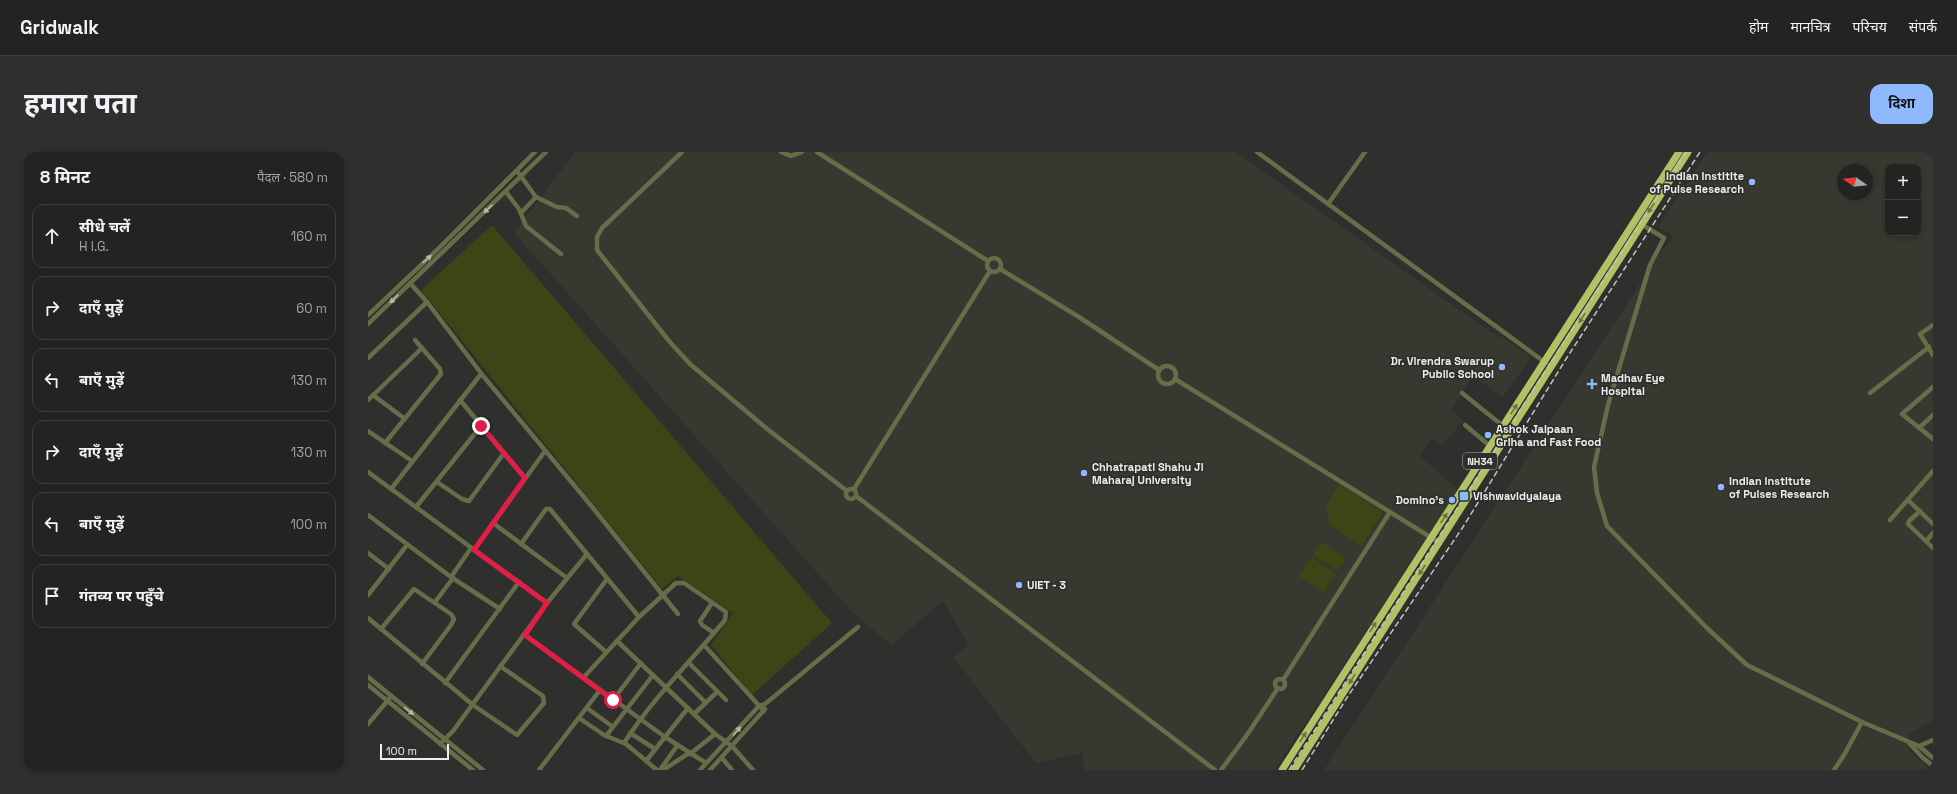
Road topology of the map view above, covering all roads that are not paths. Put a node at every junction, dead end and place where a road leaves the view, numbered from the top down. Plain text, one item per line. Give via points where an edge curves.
1 (535, 152) edge
2 (546, 152) edge
3 (682, 152) edge
4 (781, 152) edge
5 (802, 152) edge
6 (817, 152) edge
7 (1257, 152) edge
8 (1365, 152) edge
9 (1680, 152) edge
10 (1688, 152) edge
11 (517, 171) junction
12 (522, 177) junction
13 (506, 192) junction
14 (536, 197) junction
15 (1328, 204) junction
16 (521, 212) junction
17 (576, 216) dead end
18 (1641, 224) junction
19 (561, 254) dead end
20 (988, 262) junction
21 (1000, 268) junction
22 (990, 271) junction
23 (410, 274) junction
24 (415, 279) junction
25 (410, 283) junction
26 (426, 302) junction
27 (368, 315) edge
28 (368, 324) edge
29 (1933, 325) edge
30 (415, 340) dead end
31 (1929, 347) junction
32 (422, 348) junction
33 (1933, 355) edge
34 (368, 358) edge
35 (1544, 362) junction
36 (1552, 367) junction
37 (1159, 370) junction
38 (481, 374) junction
39 (1175, 379) junction
40 (1933, 387) edge
41 (1462, 393) dead end
42 (1870, 393) dead end
43 (372, 395) junction
44 (368, 400) edge
45 (460, 400) junction
46 (1933, 415) edge
47 (405, 419) junction
48 (1465, 425) dead end
49 (481, 426) junction
50 (1503, 426) junction
51 (1920, 428) junction
52 (368, 431) edge
53 (1933, 439) edge
54 (385, 443) junction
55 (1490, 446) junction
56 (545, 451) junction
57 (504, 453) junction
58 (412, 461) junction
59 (1933, 471) edge
60 (368, 472) edge
61 (525, 478) junction
62 (437, 482) junction
63 (391, 489) junction
64 (854, 489) junction
65 (847, 491) junction
66 (856, 496) junction
67 (1908, 500) junction
68 (416, 507) junction
69 (1920, 511) junction
70 (1390, 512) junction
71 (368, 515) edge
72 (1890, 520) dead end
73 (494, 523) junction
74 (1933, 524) edge
75 (1933, 533) edge
76 (1431, 537) junction
77 (1926, 541) junction
78 (1440, 542) junction
79 (521, 544) junction
80 (408, 545) junction
81 (1933, 548) edge
82 (473, 549) junction
83 (368, 553) edge
84 (587, 554) junction
85 (389, 569) junction
86 (452, 577) junction
87 (567, 578) junction
88 (607, 579) junction
89 (519, 582) junction
90 (368, 595) edge
91 (662, 595) junction
92 (435, 602) junction
93 (547, 603) junction
94 (712, 603) junction
95 (500, 609) junction
96 (678, 614) dead end
97 (639, 617) junction
98 (368, 618) edge
99 (858, 627) dead end
100 (382, 629) junction
101 (714, 633) junction
102 (525, 635) junction
103 (617, 641) junction
104 (704, 645) junction
105 (606, 652) junction
106 (641, 663) junction
107 (689, 663) junction
108 (422, 664) junction
109 (500, 666) junction
110 (677, 674) junction
111 (653, 675) junction
112 (368, 677) edge
113 (583, 678) junction
114 (445, 683) junction
115 (368, 685) edge
116 (665, 687) junction
117 (600, 690) junction
118 (717, 692) junction
119 (391, 696) junction
120 (613, 700) junction
121 (726, 700) dead end
122 (387, 701) junction
123 (706, 703) junction
124 (765, 704) junction
125 (472, 705) junction
126 (759, 706) junction
127 (586, 708) junction
128 (688, 708) junction
129 (627, 710) junction
130 (764, 711) junction
131 (694, 714) junction
132 (579, 718) junction
133 (640, 719) junction
134 (1862, 722) junction
135 (368, 724) edge
136 (613, 727) junction
137 (630, 733) junction
138 (715, 734) junction
139 (606, 736) junction
140 (665, 737) junction
141 (445, 739) junction
142 (1933, 740) edge
143 (727, 742) junction
144 (1909, 742) junction
145 (624, 743) junction
146 (440, 744) junction
147 (678, 746) junction
148 (732, 746) junction
149 (1919, 746) junction
150 (655, 749) junction
151 (690, 754) junction
152 (722, 758) junction
153 (1933, 758) edge
154 (646, 761) junction
155 (706, 763) junction
156 (1933, 766) edge
157 (473, 770) edge
158 (483, 770) edge
159 (539, 770) edge
160 (657, 770) edge
161 (662, 770) edge
162 (700, 770) edge
163 (710, 770) edge
164 (732, 770) edge
165 (753, 770) edge
166 (1215, 770) edge
167 (1221, 770) edge
168 (1282, 770) edge
169 (1294, 770) edge
170 (1834, 770) edge

1 - 11 street
2 - 12 street
3 - 65 street via 602,228 597,237 598,250 690,364
4 - 5 street via 790,156
6 - 20 street
7 - 15 street
8 - 15 street
9 - 35 highway, NH34
10 -> 18 highway, NH34
11 - 12 street
23 -> 11 street
12 - 13 street
12 - 14 street
13 - 16 street
13 -> 24 street
14 - 16 street
14 - 17 street via 557,208 566,208
15 - 35 street
16 - 19 street via 524,224
18 -> 36 highway, NH34
18 - 134 street via 1664,238 1650,265 1608,406 1594,467 1597,493 1607,526 1742,661
20 - 21 street via 992,258 997,259 1001,263
20 - 22 street via 987,267
21 - 22 street via 996,272
21 - 37 street
22 - 64 street
23 - 24 street
23 - 27 street
24 - 25 street
25 - 26 street
25 -> 28 street
26 - 34 street
26 - 38 street
29 - 31 street via 1920,334
30 - 32 street
31 - 33 street
31 - 42 street
32 - 43 street
32 - 47 street via 440,369 441,374
35 - 36 street
50 -> 35 highway, NH34
36 - 78 highway, NH34
37 - 39 street via 1164,366 1172,366 1176,372
37 - 39 street via 1158,377 1163,383 1170,384
38 - 45 street
38 - 56 street
39 - 70 street
40 - 51 street via 1902,414
41 - 50 street
43 - 44 street
43 - 47 street
45 - 49 street
45 - 58 street
46 - 51 street
47 - 54 street
48 - 55 street
49 - 57 street
49 - 62 street
50 - 55 highway, NH34
51 - 53 street
52 - 54 street
54 - 58 street
76 -> 55 highway, NH34
56 - 61 street
56 - 91 street
57 - 61 street
57 - 62 street via 469,501 463,500
58 - 63 street
59 - 67 street
60 - 63 street
61 - 73 street
62 - 68 street
63 - 68 street
64 - 65 street
64 - 66 street
65 - 66 street via 846,495 849,498 853,499
66 - 166 street
67 - 69 street
67 - 72 street
68 - 82 street
69 - 74 street
69 - 77 street via 1908,524
70 - 76 street
70 - 167 street via 1283,680 1284,687 1278,688
71 - 80 street
73 - 79 street
73 - 82 street
75 - 77 street
76 - 78 street
168 -> 76 highway, NH34
77 - 81 street
78 -> 169 highway, NH34
79 - 84 street via 548,509 553,511
79 - 87 street
80 - 85 street
80 - 86 street
82 - 86 street
82 - 89 street
83 - 85 street
84 - 87 street
84 - 88 street
85 - 90 street
86 - 92 street
86 - 95 street
87 - 93 street
88 - 97 street
88 - 105 street via 574,624
89 - 93 street
89 - 95 street
91 - 94 street via 681,582
91 - 96 street
91 - 97 street
92 - 100 street via 413,590
92 - 108 street via 450,614 454,621
93 - 102 street
94 - 101 street via 700,621
94 - 101 street via 727,614
95 - 114 street
97 - 103 street
98 - 100 street
99 - 124 street
100 - 108 street
101 - 104 street
102 - 109 street
102 - 113 street
103 - 105 street
103 - 106 street
104 - 107 street
104 - 126 street
105 - 113 street
106 - 111 street
106 - 120 street
107 - 110 street
107 - 118 street
108 - 114 street
109 - 125 street
109 - 125 street via 544,696 544,703 517,734
110 - 116 street
110 - 123 street
111 - 116 street
111 - 129 street
112 - 119 street
113 - 117 street
114 - 125 street
115 - 122 street
116 - 128 street
116 - 133 street
117 - 120 street
117 - 127 street
118 - 121 street
118 - 123 street
119 - 122 street
119 -> 141 street
120 - 129 street
122 - 135 street
122 - 146 street
123 - 131 street
124 - 126 street
124 - 130 street
125 - 141 street
126 - 130 street
143 -> 126 street
127 - 132 street
127 - 136 street
128 - 131 street
128 - 140 street
129 - 133 street
129 - 136 street
130 - 148 street
131 - 138 street
132 - 139 street
132 - 159 street
133 - 137 street
133 - 140 street
134 - 144 street
134 - 170 street
136 - 139 street
137 - 145 street
137 - 150 street
138 - 143 street
138 - 151 street
139 - 145 street
140 - 147 street
140 - 150 street
141 - 146 street
141 - 158 street
142 - 149 street
143 - 148 street
143 - 155 street
144 - 149 street
144 - 156 street
145 - 154 street
146 - 157 street
147 - 151 street
147 - 161 street
148 - 152 street
148 - 165 street
149 - 153 street
150 - 154 street
151 - 155 street
151 - 161 street
152 - 163 street
152 - 164 street
154 - 160 street
155 - 162 street

